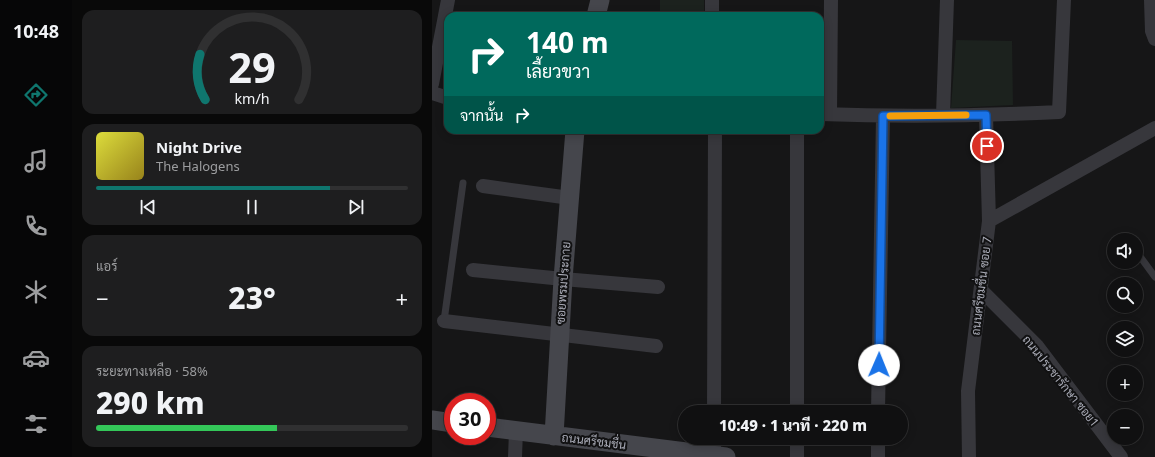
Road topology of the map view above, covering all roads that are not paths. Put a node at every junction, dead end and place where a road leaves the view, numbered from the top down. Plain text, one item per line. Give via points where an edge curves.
1 (448, 0) edge
2 (600, 0) edge
3 (712, 0) edge
4 (832, 0) edge
5 (947, 0) edge
6 (1064, 0) edge
7 (1151, 0) edge
8 (446, 12) edge
9 (597, 12) edge
10 (712, 12) edge
11 (444, 21) edge
12 (1155, 40) edge
13 (432, 84) edge
14 (432, 94) edge
15 (444, 97) edge
16 (825, 114) edge
17 (943, 115) junction
18 (986, 115) junction
19 (883, 116) junction
20 (1155, 128) edge
21 (575, 134) edge
22 (715, 134) edge
23 (797, 134) edge
24 (463, 182) dead end
25 (483, 186) dead end
26 (570, 198) junction
27 (989, 221) junction
28 (1143, 260) edge
29 (473, 270) dead end
30 (1155, 277) edge
31 (563, 280) junction
32 (658, 287) dead end
33 (981, 290) junction
34 (444, 321) joint
35 (560, 334) junction
36 (656, 346) dead end
37 (714, 405) edge
38 (797, 405) edge
39 (878, 405) edge
40 (432, 420) edge
41 (444, 422) edge
42 (496, 428) edge
43 (516, 431) junction
44 (554, 436) junction
45 (797, 445) edge
46 (878, 445) edge
47 (718, 450) edge
48 (621, 451) edge
49 (670, 454) edge
50 (514, 457) edge
51 (797, 457) edge
52 (878, 457) edge
53 (969, 457) edge
54 (1121, 457) edge

1 - 8 street
2 - 9 street
3 - 10 street
4 - 16 street
5 - 17 street
6 - 18 street via 1059,112
7 - 12 street via 1152,31
11 - 13 street
14 - 15 street
16 - 19 street
17 - 18 street
17 - 19 street
18 - 27 street, ถนนศรีชมชื่น ซอย 7
19 - 39 street
20 - 27 street
21 - 26 street, ซอยพรมประกาย
22 - 37 street
23 - 38 street
24 - 34 lane
25 - 26 street
26 - 31 street, ซอยพรมประกาย
27 - 33 street, ถนนศรีชมชื่น ซอย 7
28 - 30 lane
29 - 31 street
31 - 32 street
31 - 35 street, ซอยพรมประกาย
33 - 53 street, ถนนศรีชมชื่น ซอย 7 via 968,391
33 - 54 street, ถนนประชารักษา ซอย1 via 1037,346
34 - 35 street
35 - 36 street
35 - 44 street, ซอยพรมประกาย
40 - 41 street
42 - 43 street, ถนนศรีชมชื่น
43 - 44 street, ถนนศรีชมชื่น
43 - 50 street
44 - 48 street, ถนนศรีชมชื่น
45 - 51 street
46 - 52 street
47 - 49 street, ถนนศรีชมชื่น
48 - 49 street, ถนนศรีชมชื่น

